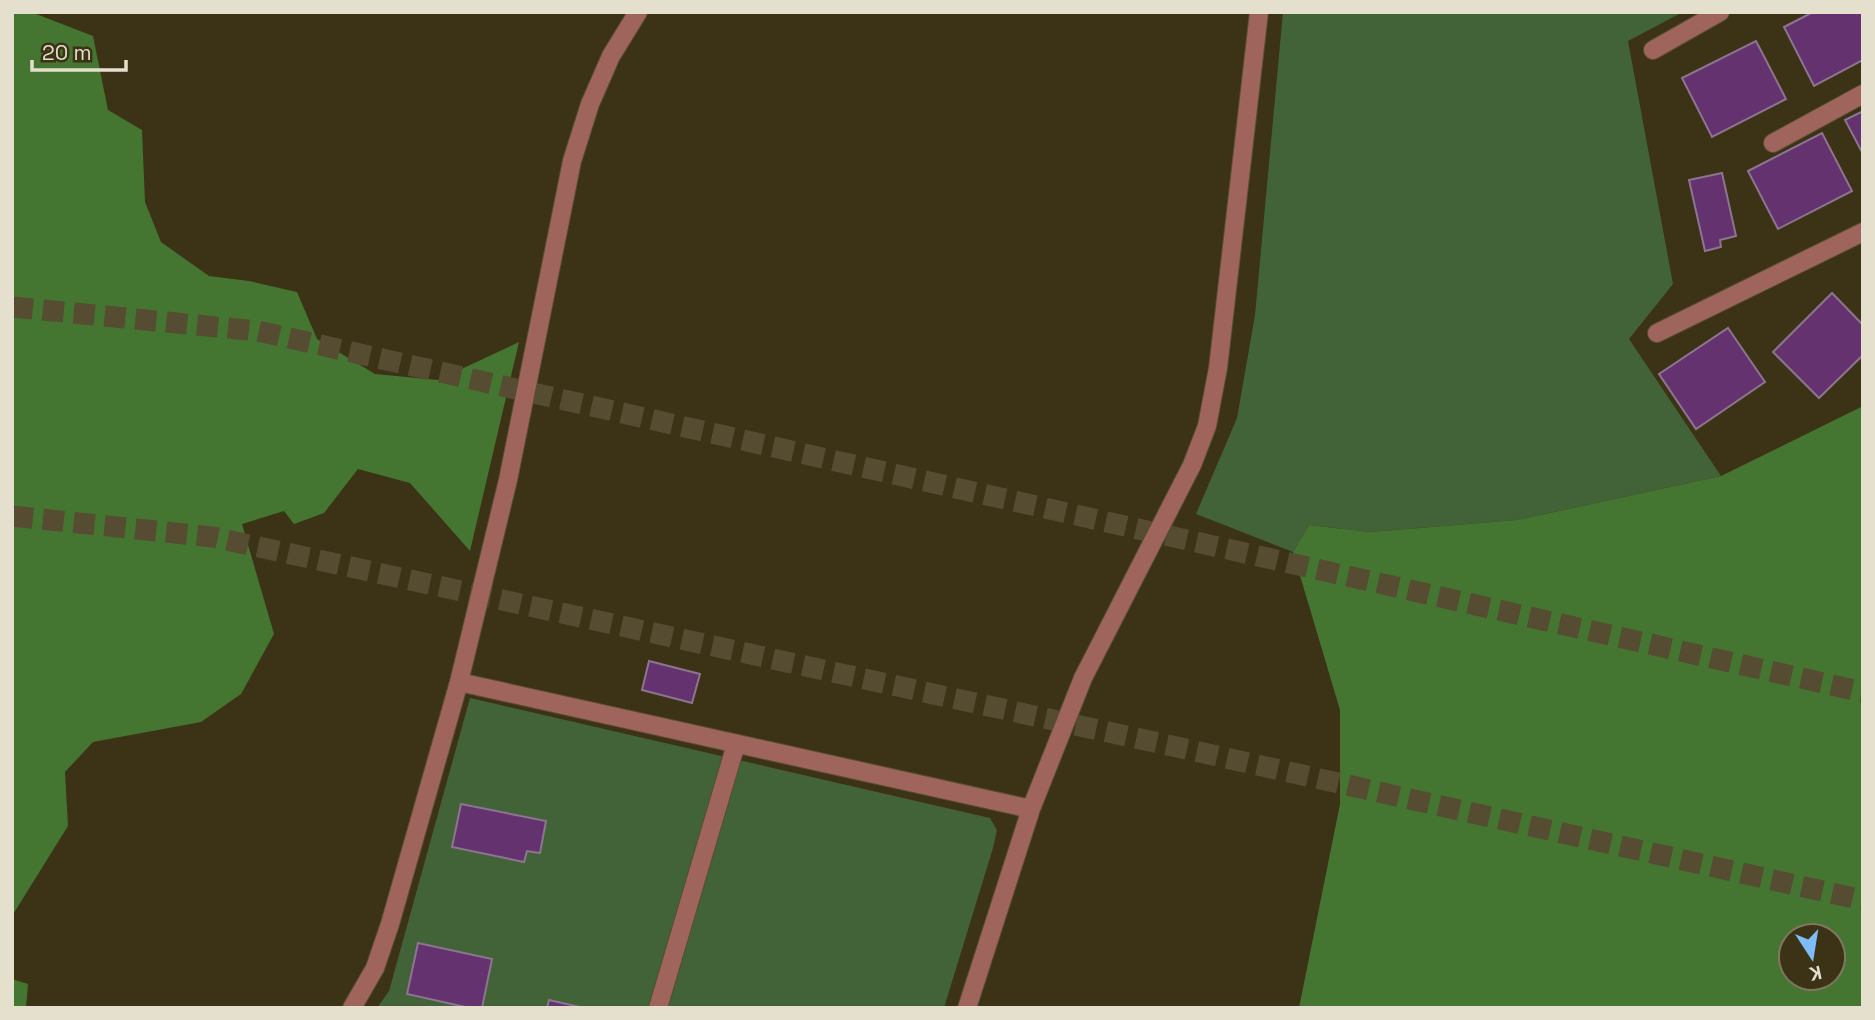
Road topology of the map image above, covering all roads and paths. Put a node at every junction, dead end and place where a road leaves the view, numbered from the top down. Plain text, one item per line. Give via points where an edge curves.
1 (638, 12) edge
2 (1259, 12) edge
3 (1720, 12) edge
4 (1653, 50) dead end
5 (1863, 94) edge
6 (1773, 143) dead end
7 (1863, 232) edge
8 (1657, 333) dead end
9 (459, 682) junction
10 (736, 744) junction
11 (1031, 809) junction
12 (352, 1008) edge
13 (658, 1008) edge
14 (967, 1008) edge

1 - 9 street via 611,56 572,161 508,480
2 - 11 street via 1208,426 1083,678
3 - 4 street
5 - 6 street
7 - 8 street
9 - 10 street
9 - 12 street via 390,924 375,968
10 - 11 street
10 - 13 street
11 - 14 street

